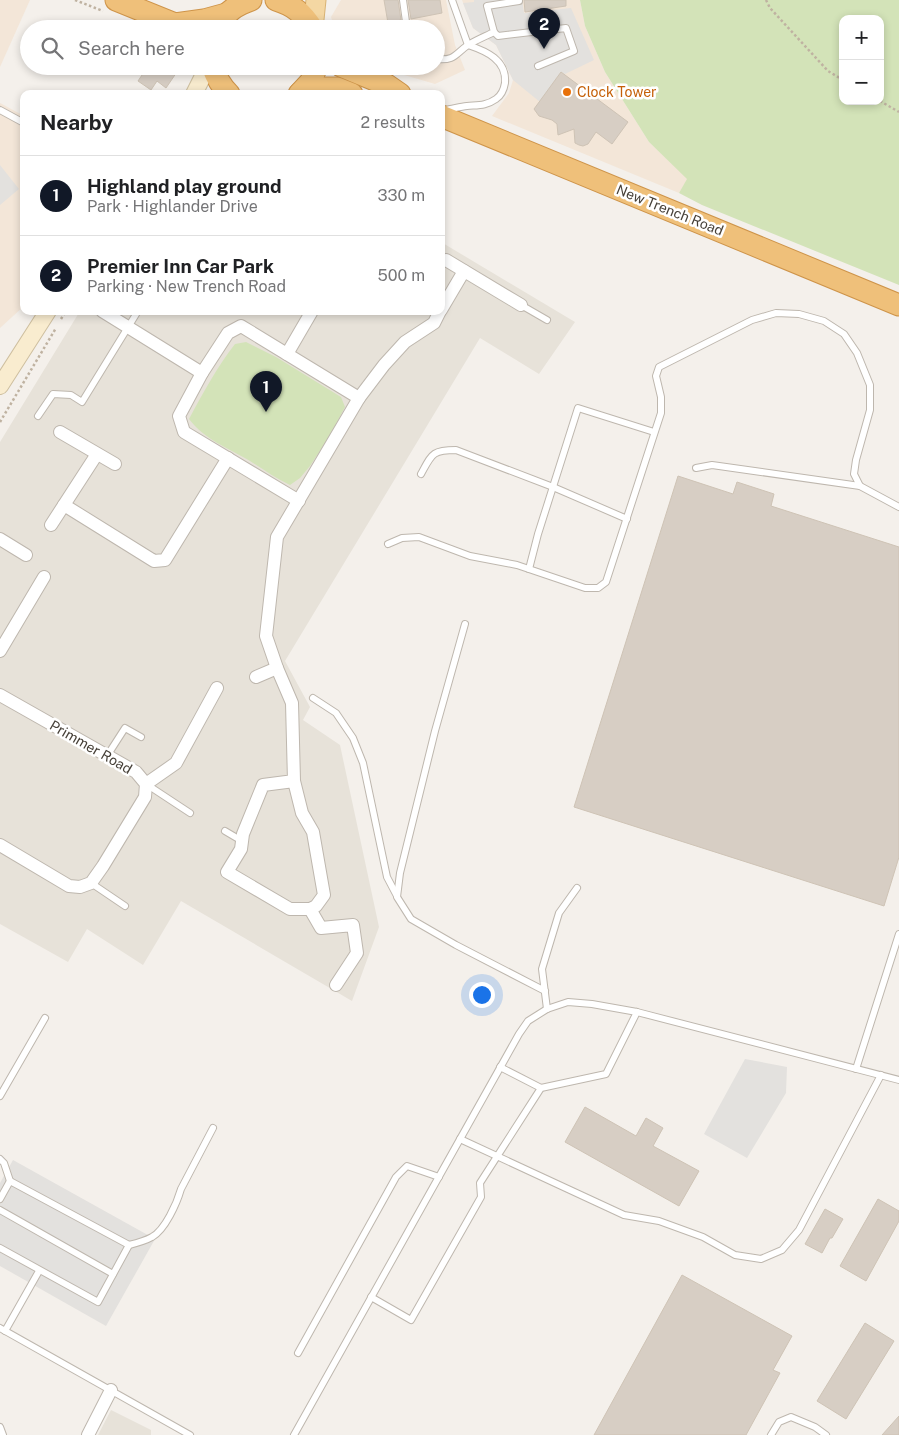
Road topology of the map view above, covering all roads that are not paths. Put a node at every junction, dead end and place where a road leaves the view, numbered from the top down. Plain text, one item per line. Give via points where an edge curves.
1 (116, 0) edge
2 (251, 0) edge
3 (276, 0) edge
4 (316, 0) edge
5 (403, 0) edge
6 (452, 0) edge
7 (519, 1) edge
8 (164, 20) edge
9 (222, 20) edge
10 (307, 20) edge
11 (314, 20) edge
12 (406, 20) edge
13 (494, 32) junction
14 (468, 45) junction
15 (445, 60) edge
16 (538, 66) dead end
17 (205, 75) edge
18 (215, 75) edge
19 (313, 75) edge
20 (363, 75) edge
21 (196, 90) edge
22 (225, 90) edge
23 (303, 90) edge
24 (312, 90) edge
25 (342, 90) edge
26 (394, 90) edge
27 (0, 110) edge
28 (445, 110) edge
29 (445, 118) edge
30 (20, 121) edge
31 (445, 260) edge
32 (464, 271) junction
33 (445, 304) edge
34 (521, 305) joint
35 (899, 305) edge
36 (54, 315) edge
37 (108, 315) edge
38 (136, 315) edge
39 (310, 315) edge
40 (439, 315) edge
41 (547, 320) dead end
42 (128, 327) junction
43 (287, 354) junction
44 (202, 372) junction
45 (0, 386) edge
46 (359, 398) junction
47 (38, 416) dead end
48 (60, 432) dead end
49 (654, 432) junction
50 (97, 454) junction
51 (228, 458) junction
52 (115, 464) dead end
53 (696, 468) dead end
54 (421, 474) dead end
55 (860, 486) junction
56 (553, 487) junction
57 (299, 501) junction
58 (64, 505) junction
59 (899, 507) edge
60 (627, 519) junction
61 (51, 525) dead end
62 (0, 539) edge
63 (388, 544) dead end
64 (26, 554) dead end
65 (529, 569) junction
66 (44, 577) dead end
67 (465, 624) dead end
68 (0, 651) edge
69 (277, 668) junction
70 (256, 677) dead end
71 (217, 688) dead end
72 (0, 695) edge
73 (313, 698) dead end
74 (141, 737) dead end
75 (107, 756) junction
76 (294, 782) junction
77 (146, 784) junction
78 (190, 813) dead end
79 (225, 831) dead end
80 (242, 841) junction
81 (0, 845) edge
82 (91, 883) junction
83 (577, 888) dead end
84 (397, 897) junction
85 (125, 906) dead end
86 (310, 909) junction
87 (899, 934) edge
88 (336, 985) dead end
89 (545, 991) junction
90 (547, 1009) junction
91 (637, 1012) junction
92 (45, 1018) dead end
93 (500, 1067) junction
94 (856, 1069) junction
95 (881, 1075) junction
96 (899, 1080) edge
97 (541, 1088) junction
98 (0, 1096) edge
99 (214, 1128) dead end
100 (460, 1139) junction
101 (497, 1156) junction
102 (0, 1159) edge
103 (439, 1177) junction
104 (10, 1181) junction
105 (0, 1199) edge
106 (0, 1210) edge
107 (129, 1245) junction
108 (0, 1248) edge
109 (39, 1271) junction
110 (113, 1274) junction
111 (371, 1297) junction
112 (3, 1329) edge
113 (298, 1353) dead end
114 (111, 1390) junction
115 (0, 1427) edge
116 (3, 1435) edge
117 (88, 1435) edge
118 (190, 1435) edge
119 (294, 1435) edge
120 (771, 1435) edge
121 (826, 1435) edge

1 - 8 highway
2 - 9 highway via 238,4
3 - 10 highway via 288,4
4 - 11 main road
5 - 12 lane
6 - 14 lane
7 - 13 lane via 487,6
13 - 14 lane
13 - 16 lane via 498,36 566,28 574,50
14 - 15 lane via 457,56
14 - 28 lane via 496,59 506,74 504,90 497,99 482,106
17 - 21 street
18 - 22 highway
19 - 23 highway
20 - 26 highway
24 - 25 highway
27 - 30 lane
29 - 35 highway, New Trench Road
31 - 32 street
32 - 33 street
32 - 34 street
34 - 41 lane
36 - 45 street
37 - 42 street
38 - 42 lane
39 - 43 street
40 - 46 street via 434,323 405,342
42 - 44 street
42 - 47 lane via 82,402 71,395 53,394
43 - 44 street via 241,326 228,333
43 - 46 street
44 - 51 street via 179,416 184,432
46 - 57 street
48 - 50 street
49 - 55 lane via 661,413 656,376 659,367 752,320 776,313 799,314 824,322 844,334 857,353 870,385 870,410 854,474
49 - 56 lane via 578,408
49 - 60 lane
50 - 52 street
50 - 58 street
51 - 57 street
51 - 58 street via 165,560 154,561
53 - 55 lane via 712,464
54 - 56 lane via 431,456 441,450 456,450
55 - 59 lane
56 - 60 lane
56 - 65 lane
57 - 69 street via 277,537 266,636
58 - 61 street
60 - 65 lane via 606,582 598,588 585,588
62 - 64 street
63 - 65 lane via 402,538 419,537 470,556
66 - 68 street
67 - 84 lane via 435,732
69 - 70 street
69 - 76 street via 292,703
71 - 77 street via 176,763
72 - 75 street, Primmer Road
73 - 84 lane via 336,713 353,738 363,763 387,877
74 - 75 lane via 125,728
75 - 77 street, Primmer Road via 136,772
76 - 80 street via 263,785
76 - 86 street via 302,813 313,832 324,895
77 - 78 lane
77 - 82 street, Primmer Road via 145,797
79 - 80 lane
80 - 86 street via 227,872 290,909
81 - 82 street via 69,886
82 - 85 lane
83 - 89 lane via 559,913 542,969
84 - 89 lane via 411,919
86 - 88 street via 320,928 353,925 357,953
87 - 94 lane
89 - 90 lane
90 - 91 lane via 568,1002
90 - 93 lane via 528,1021
91 - 94 lane
91 - 97 lane via 606,1074
92 - 98 lane
93 - 97 lane
93 - 100 lane
94 - 95 lane
95 - 96 lane
95 - 101 lane via 799,1230 782,1250 761,1259 735,1255 703,1237 659,1221 624,1215
97 - 101 lane
99 - 107 lane via 162,1228 154,1237
100 - 101 lane
100 - 103 lane
101 - 111 lane via 480,1183 481,1197 411,1320
102 - 104 lane
103 - 111 lane
103 - 113 lane via 407,1166 396,1177
104 - 105 lane
104 - 107 lane
106 - 110 lane
107 - 110 lane
108 - 109 lane
109 - 110 lane via 98,1302
109 - 112 lane
111 - 119 lane
112 - 114 lane
114 - 117 street
114 - 118 lane
115 - 116 lane
120 - 121 lane via 779,1422 791,1417

